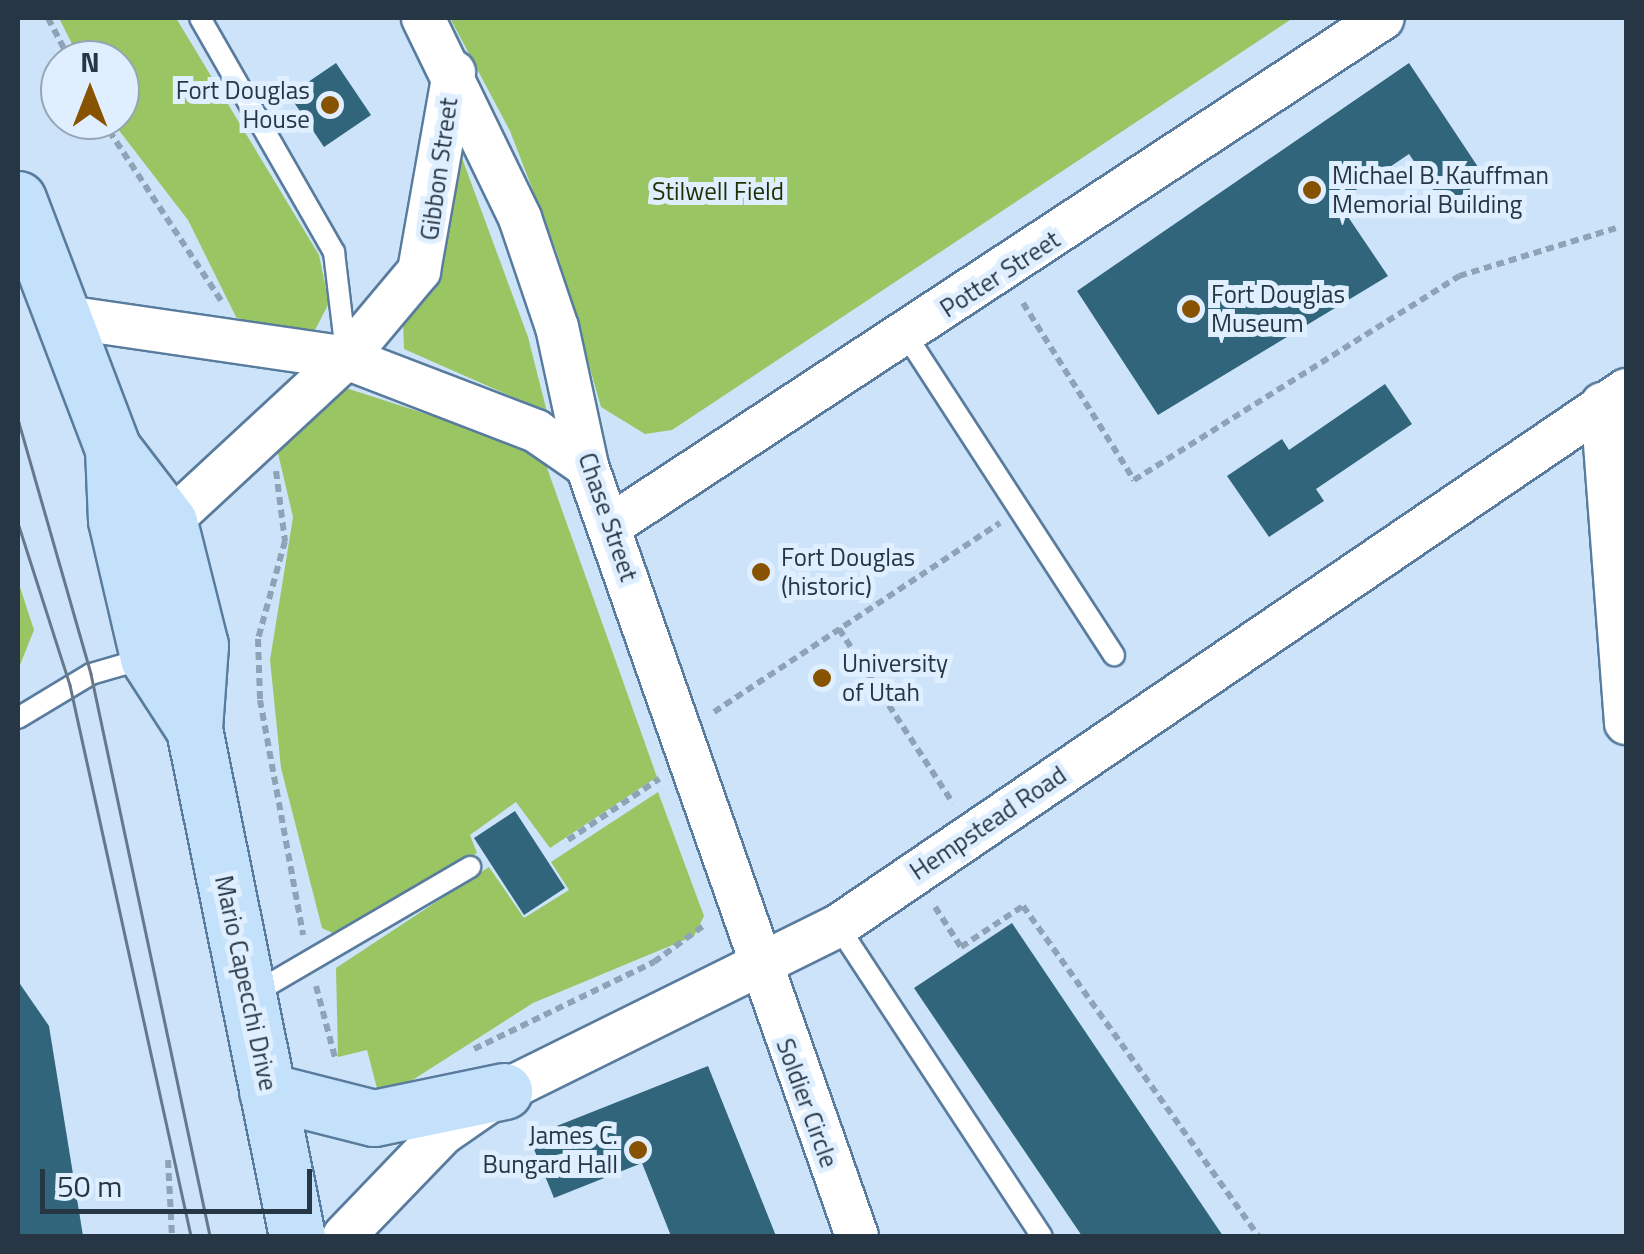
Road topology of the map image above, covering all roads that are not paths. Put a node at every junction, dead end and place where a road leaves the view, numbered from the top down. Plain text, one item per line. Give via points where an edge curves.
1 (200, 18) edge
2 (424, 18) edge
3 (1383, 18) edge
4 (454, 72) junction
5 (18, 199) edge
6 (66, 316) junction
7 (906, 335) junction
8 (346, 358) junction
9 (1614, 397) edge
10 (113, 449) junction
11 (587, 466) junction
12 (169, 522) junction
13 (612, 524) junction
14 (1114, 655) dead end
15 (148, 658) junction
16 (18, 718) edge
17 (1626, 723) edge
18 (194, 729) junction
19 (470, 867) dead end
20 (838, 926) junction
21 (756, 969) junction
22 (249, 996) junction
23 (483, 1074) junction
24 (267, 1090) junction
25 (298, 1236) edge
26 (344, 1236) edge
27 (856, 1236) edge
28 (1042, 1236) edge

1 - 8 lane via 334,252
2 - 4 street, Chase Street
3 - 7 street, Potter Street
4 - 8 street, Gibbon Street via 431,242 419,271
4 - 11 street, Chase Street via 558,328
5 - 6 main road, Mario Capecchi Drive
6 - 8 street
6 - 10 main road, Mario Capecchi Drive
7 - 13 street, Potter Street
7 - 14 lane
8 - 11 street via 536,431
8 - 12 street, Gibbon Street
9 - 17 street
9 - 20 street, Hempstead Road
10 - 12 main road, Mario Capecchi Drive
10 - 15 main road, Mario Capecchi Drive via 116,520
11 - 13 street, Chase Street
12 - 18 main road, Mario Capecchi Drive via 200,645
13 - 21 street, Chase Street
15 - 16 lane via 91,674
15 - 18 main road, Mario Capecchi Drive
18 - 22 main road, Mario Capecchi Drive
19 - 22 lane
20 - 21 street, Hempstead Road
20 - 28 lane
21 - 23 street, Hempstead Road
21 - 27 street, Soldier Circle
22 - 24 main road, Mario Capecchi Drive
23 - 24 main road via 374,1118
23 - 26 street, Hempstead Road via 442,1134
24 - 25 main road, Mario Capecchi Drive

